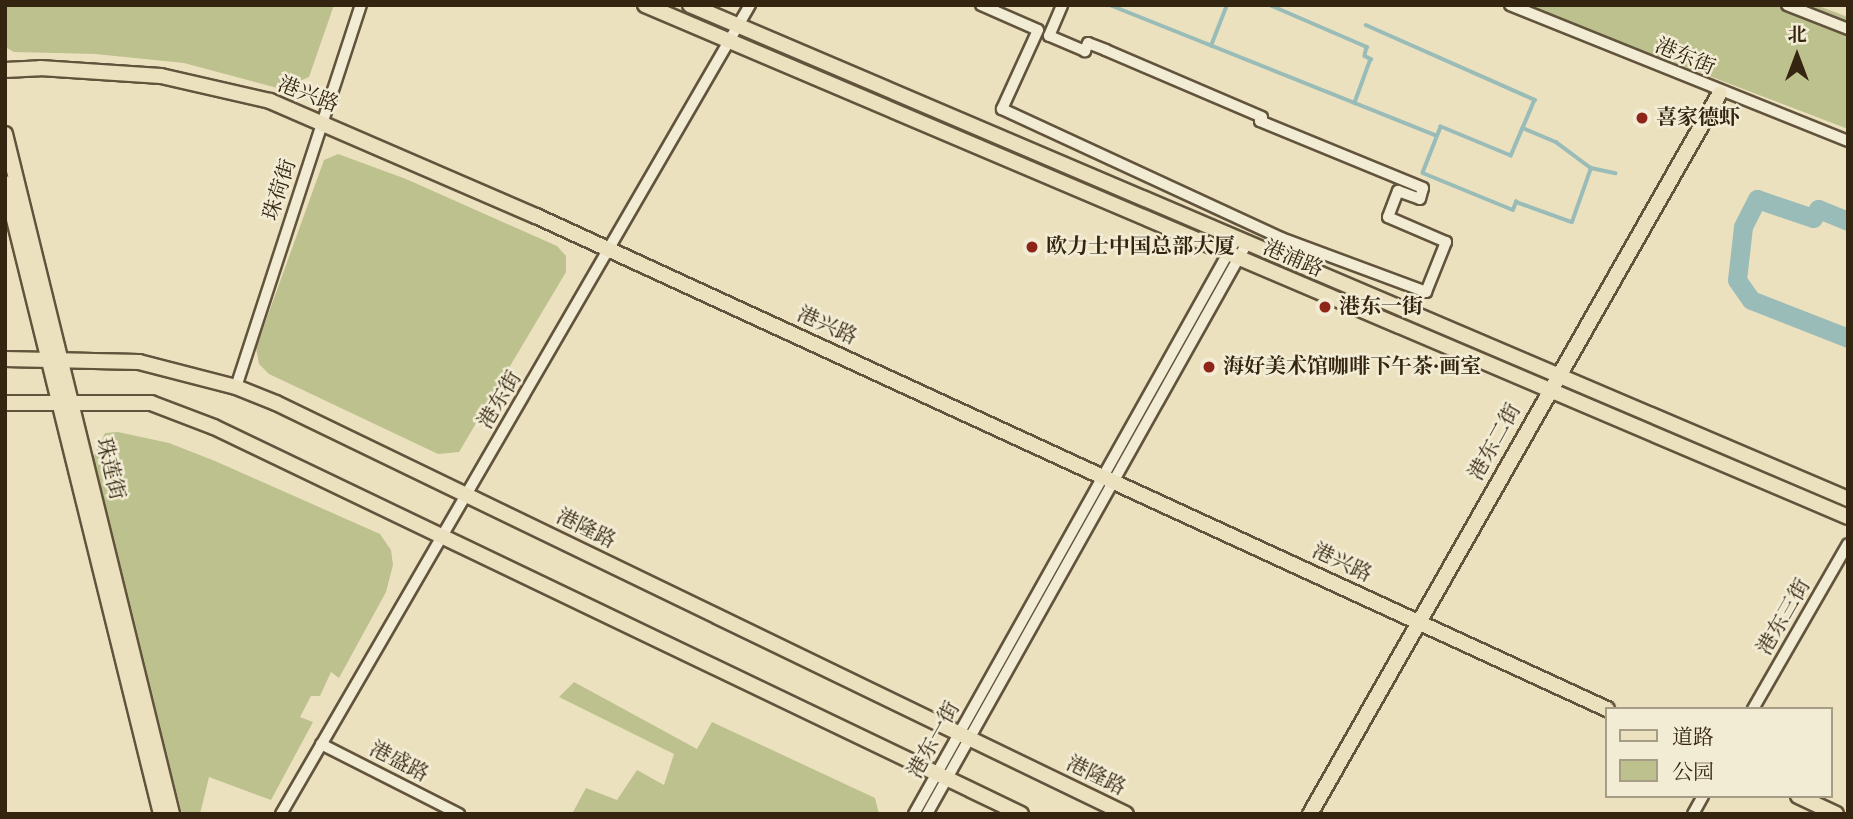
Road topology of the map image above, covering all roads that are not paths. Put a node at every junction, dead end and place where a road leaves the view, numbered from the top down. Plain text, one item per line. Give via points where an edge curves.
1 (361, 5) edge
2 (645, 5) edge
3 (690, 5) edge
4 (750, 5) edge
5 (981, 5) edge
6 (1062, 5) edge
7 (1510, 5) edge
8 (1787, 5) edge
9 (738, 25) junction
10 (1848, 29) edge
11 (729, 40) junction
12 (5, 71) edge
13 (1720, 93) junction
14 (322, 123) junction
15 (5, 134) edge
16 (1848, 141) edge
17 (5, 183) edge
18 (1241, 240) junction
19 (610, 250) junction
20 (1233, 256) junction
21 (5, 359) edge
22 (55, 360) junction
23 (1557, 374) junction
24 (236, 387) junction
25 (1548, 390) junction
26 (65, 402) junction
27 (5, 403) edge
28 (1109, 477) junction
29 (466, 494) junction
30 (1848, 499) edge
31 (1848, 517) edge
32 (443, 534) junction
33 (1848, 544) edge
34 (1420, 623) junction
35 (1754, 707) edge
36 (1604, 708) edge
37 (965, 735) junction
38 (321, 744) junction
39 (942, 776) junction
40 (1702, 798) edge
41 (1801, 798) edge
42 (160, 814) edge
43 (172, 814) edge
44 (281, 814) edge
45 (459, 814) edge
46 (914, 814) edge
47 (927, 814) edge
48 (1021, 814) edge
49 (1126, 814) edge
50 (1310, 814) edge
51 (1693, 814) edge
52 (1836, 814) edge

1 - 14 street, 珠荷街
2 - 11 main road, 港浦路
3 - 9 main road, 港浦路
4 - 9 street, 港东街
5 - 6 street via 1038,30 1002,109 1281,238 1426,292 1446,242 1388,216 1398,191 1420,200 1423,188 1260,121 1262,117 1106,50 1088,43 1085,51 1049,36
7 - 13 street, 港东街
8 - 10 street
9 - 11 street, 港东街
9 - 18 main road, 港浦路
11 - 19 street, 港东街
11 - 20 main road, 港浦路
12 - 14 main road, 港兴路 via 40,68 160,76 270,101
13 - 16 street, 港东街
13 - 23 main road, 港东二街
14 - 19 main road, 港兴路
14 - 24 street, 珠荷街
15 - 22 main road, 珠莲街
17 - 22 main road, 珠莲街
18 - 20 street, 港东一街 via 1236,239
18 - 23 main road, 港浦路
19 - 28 main road, 港兴路
19 - 29 street, 港东街
20 - 25 main road, 港浦路
20 - 28 street, 港东一街
21 - 22 main road, 港隆路
22 - 24 main road, 港隆路 via 139,362
22 - 26 main road, 珠莲街
23 - 25 main road, 港东二街
23 - 30 main road, 港浦路
24 - 29 main road, 港隆路
25 - 31 main road, 港浦路
25 - 34 main road, 港东二街
26 - 27 main road
26 - 32 main road via 151,403 267,449
26 - 42 main road, 珠莲街
26 - 43 main road, 珠莲街
28 - 34 main road, 港兴路
28 - 37 street, 港东一街
29 - 32 street, 港东街
29 - 37 main road, 港隆路
32 - 38 street, 港东街
32 - 39 main road
33 - 35 street, 港东三街
34 - 36 main road, 港兴路
34 - 50 main road, 港东二街
37 - 39 street, 港东一街
37 - 49 main road, 港隆路
38 - 44 street, 港东街
38 - 45 street, 港盛路
39 - 46 street, 港东一街
39 - 47 street, 港东一街
39 - 48 main road
40 - 51 street
41 - 52 main road

